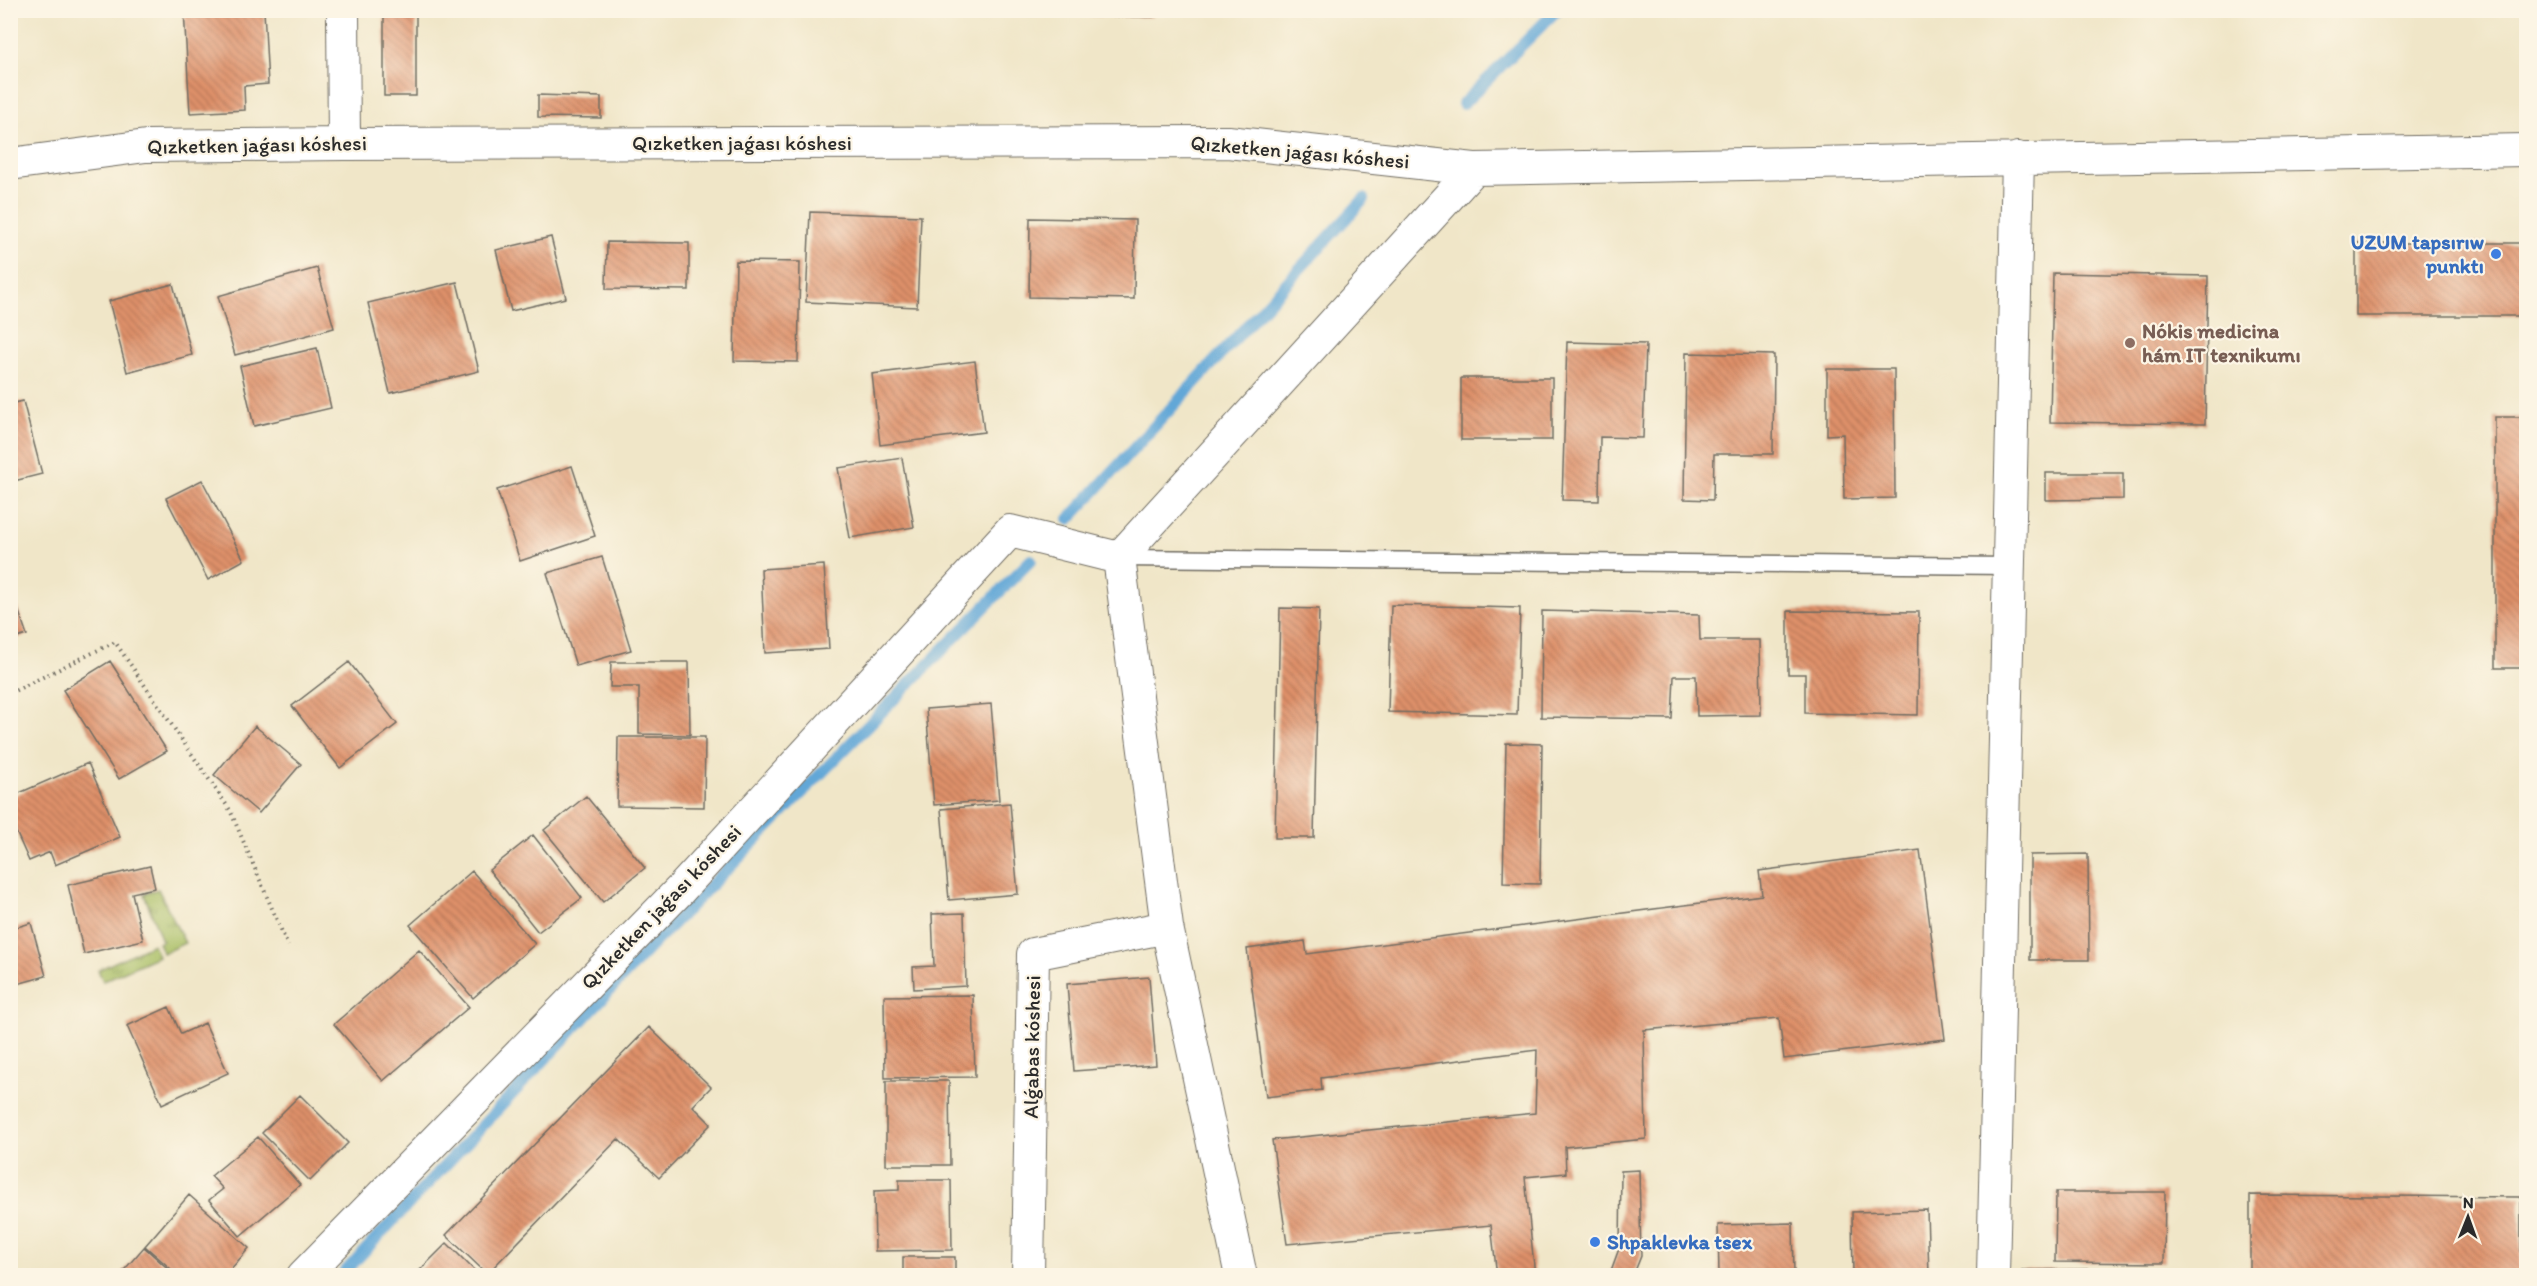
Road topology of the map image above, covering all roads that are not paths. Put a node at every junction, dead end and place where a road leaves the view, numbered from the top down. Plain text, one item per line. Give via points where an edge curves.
1 (343, 10) edge
2 (344, 144) junction
3 (2526, 150) edge
4 (2018, 158) junction
5 (10, 164) edge
6 (1474, 168) junction
7 (1119, 558) junction
8 (2010, 566) junction
9 (1167, 927) junction
10 (303, 1275) edge
11 (1028, 1275) edge
12 (1241, 1275) edge
13 (1993, 1275) edge

1 - 2 street
2 - 5 street, Qızketken jaǵası kóshesi via 146,146
2 - 6 street, Qızketken jaǵası kóshesi via 1228,142
3 - 4 street, Qızketken jaǵası kóshesi
4 - 6 street, Qızketken jaǵası kóshesi
4 - 8 street
6 - 7 street
7 - 8 lane
7 - 9 street
7 - 10 street, Qızketken jaǵası kóshesi via 1010,531 680,890
8 - 13 street
9 - 11 street, Alǵabas kóshesi via 1034,954
9 - 12 street

